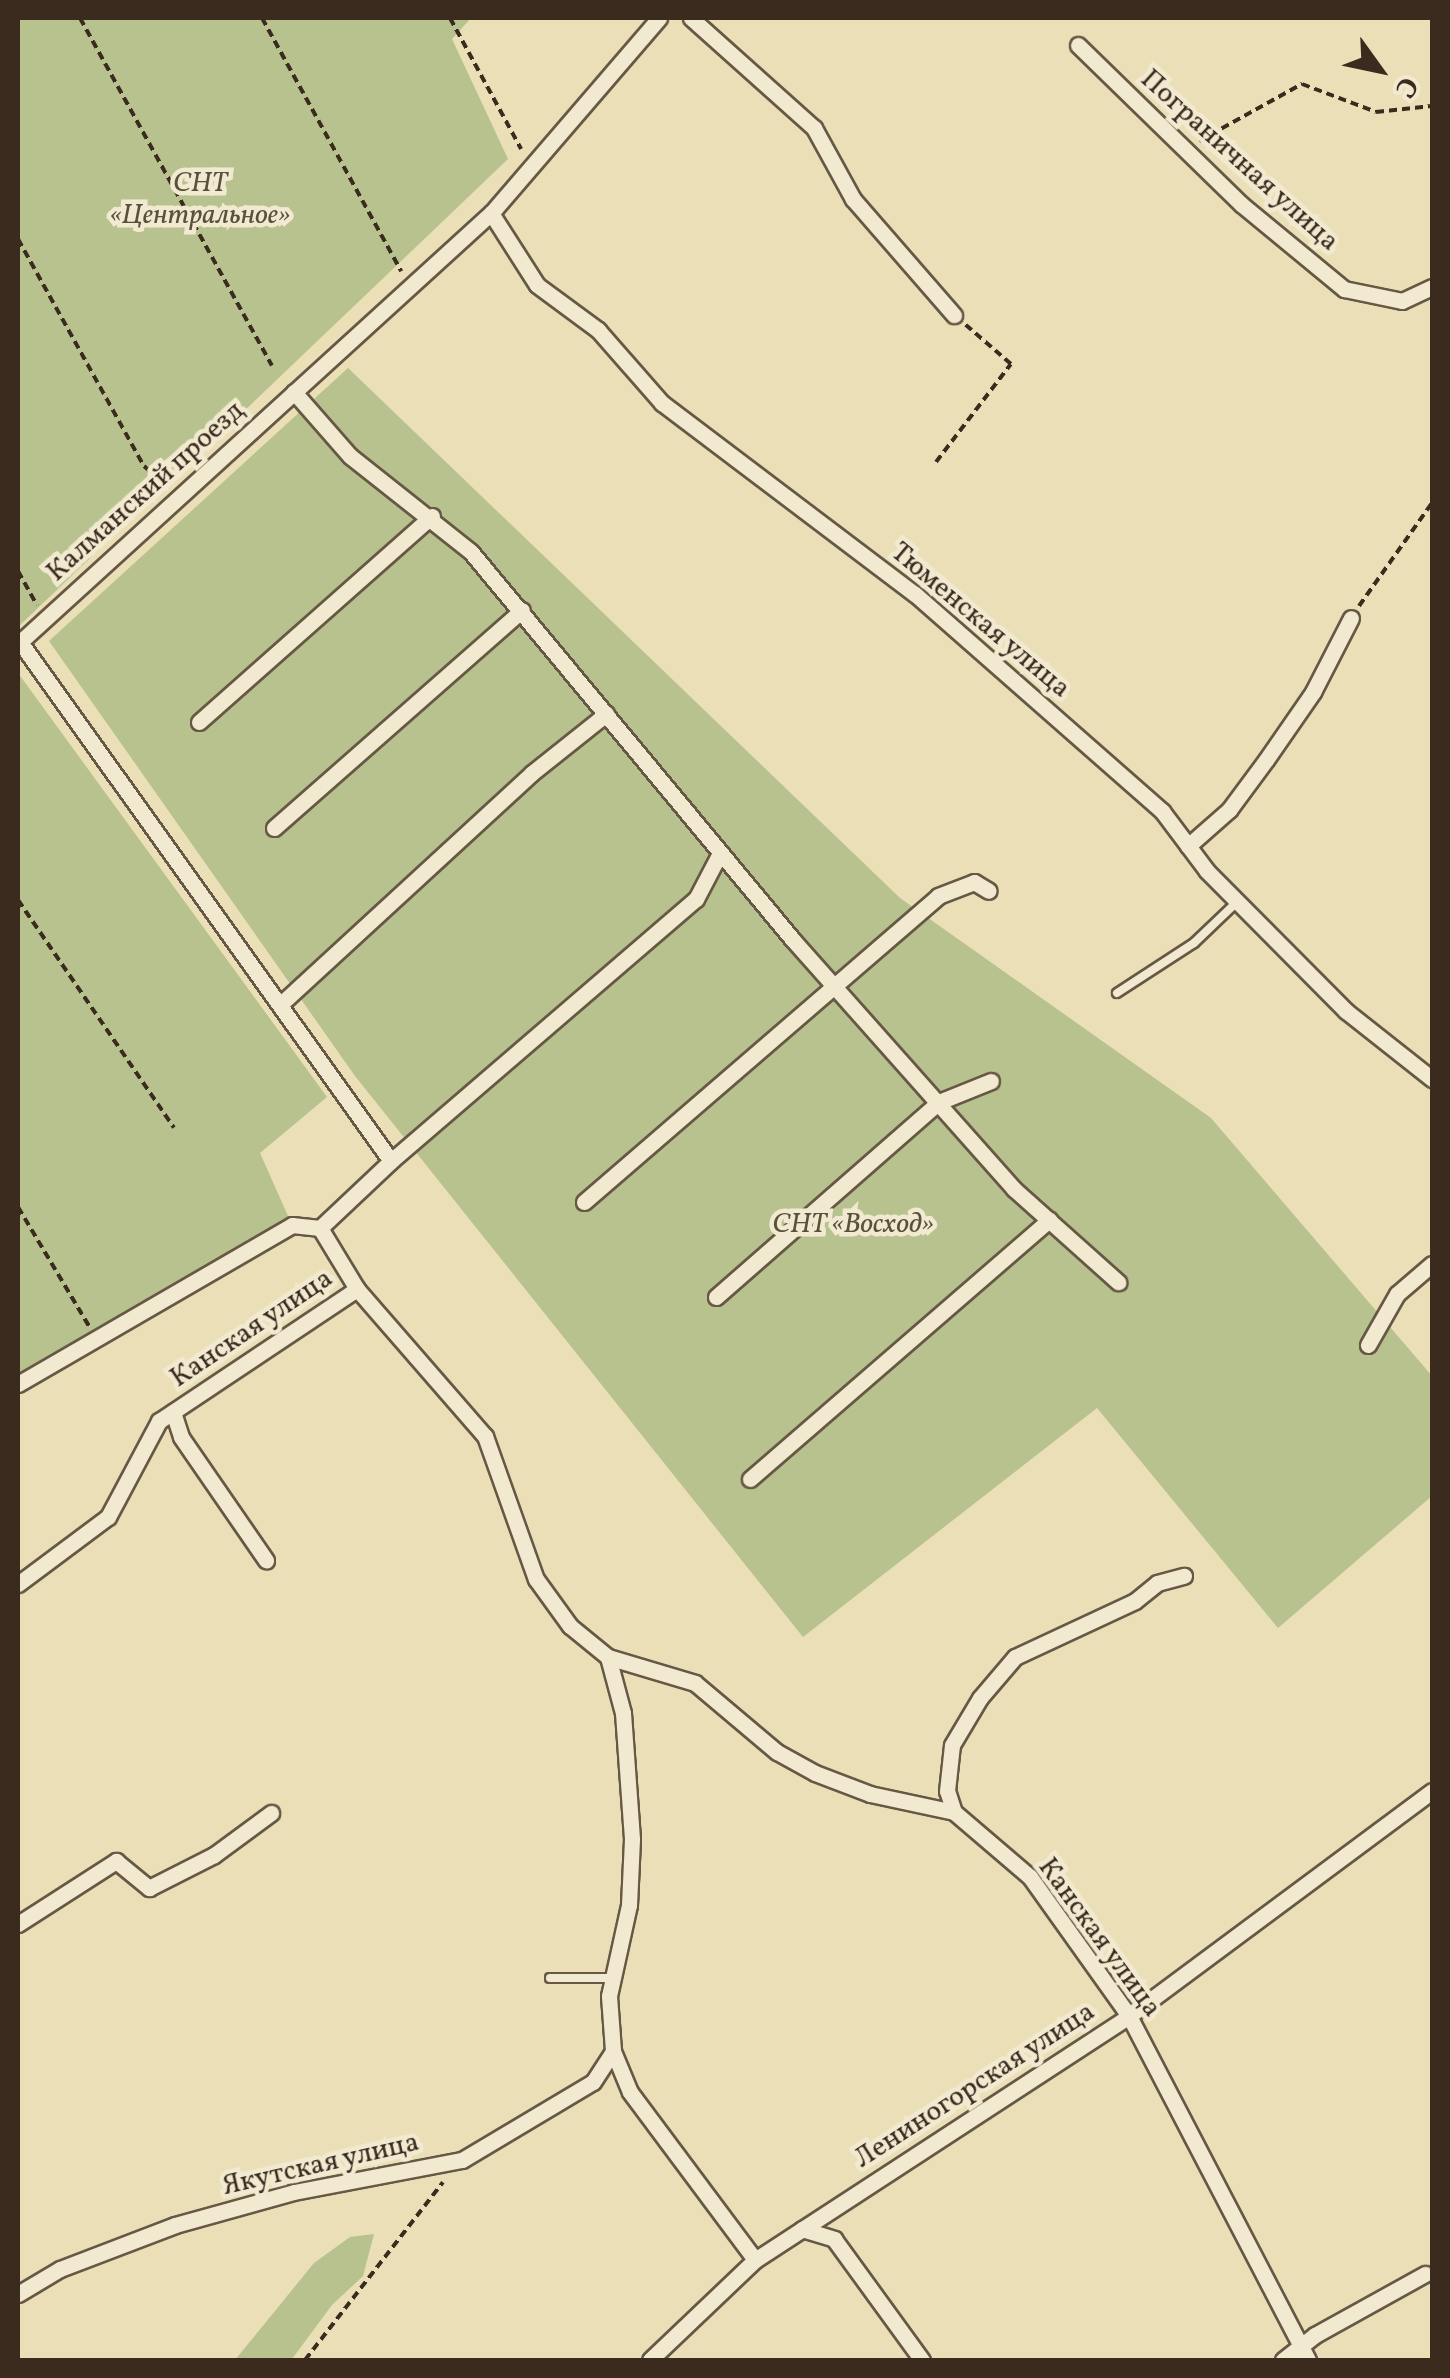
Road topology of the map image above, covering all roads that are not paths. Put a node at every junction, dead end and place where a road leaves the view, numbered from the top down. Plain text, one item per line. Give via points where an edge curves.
1 (660, 18) edge
2 (691, 18) edge
3 (1078, 46) dead end
4 (491, 212) junction
5 (1432, 288) edge
6 (954, 315) road end
7 (294, 392) junction
8 (432, 516) junction
9 (522, 610) junction
10 (1350, 618) road end
11 (606, 714) junction
12 (200, 722) dead end
13 (274, 828) dead end
14 (1188, 846) junction
15 (720, 853) junction
16 (989, 891) dead end
17 (1238, 901) junction
18 (836, 986) junction
19 (1117, 993) dead end
20 (282, 1002) junction
21 (1432, 1079) edge
22 (991, 1082) dead end
23 (938, 1102) junction
24 (391, 1160) junction
25 (584, 1202) dead end
26 (1049, 1220) junction
27 (320, 1228) junction
28 (1432, 1264) edge
29 (1118, 1282) dead end
30 (357, 1289) junction
31 (716, 1296) dead end
32 (1368, 1345) dead end
33 (18, 1384) edge
34 (173, 1412) junction
35 (750, 1478) dead end
36 (266, 1560) dead end
37 (1184, 1576) dead end
38 (18, 1584) edge
39 (608, 1656) junction
40 (1432, 1791) edge
41 (954, 1812) junction
42 (271, 1813) dead end
43 (18, 1924) edge
44 (550, 1978) dead end
45 (612, 1978) junction
46 (1129, 2016) junction
47 (613, 2051) junction
48 (802, 2229) junction
49 (755, 2260) junction
50 (1425, 2274) dead end
51 (18, 2294) edge
52 (1305, 2354) edge
53 (650, 2360) edge
54 (922, 2360) edge
55 (1283, 2360) edge

1 - 4 street, Калманский проезд
2 - 6 street via 814,128 853,199
3 - 5 street, Пограничная улица via 1344,289 1402,301
4 - 7 street, Калманский проезд
4 - 14 street, Тюменская улица via 537,285 598,330 662,403 915,594 1162,811
7 - 8 street via 350,456
7 - 20 street, Калманский проезд via 20,642
8 - 9 street
8 - 12 street
9 - 11 street
9 - 13 street
10 - 14 street via 1322,676 1266,760 1229,810
11 - 15 street
11 - 20 street
14 - 17 street, Тюменская улица
15 - 18 street
15 - 24 street via 696,899
16 - 18 street via 974,882 938,896
17 - 19 lane via 1194,943
17 - 21 street, Тюменская улица via 1346,1011
18 - 23 street
18 - 25 street
20 - 24 street, Калманский проезд
22 - 23 street
23 - 26 street
23 - 31 street
24 - 27 street
26 - 29 street
26 - 35 street
27 - 30 street
27 - 33 street via 292,1226
28 - 32 street via 1398,1294
30 - 34 street, Канская улица
30 - 39 street, Канская улица via 485,1436 536,1579 570,1626
34 - 36 street via 180,1437
34 - 38 street, Канская улица via 160,1421 108,1517
37 - 41 street via 1157,1583 1015,1657 952,1746 947,1791
39 - 41 street, Канская улица via 695,1683 778,1752 816,1774
39 - 45 street via 623,1713 632,1840 629,1905
40 - 46 street, Лениногорская улица
41 - 46 street, Канская улица via 1030,1877
42 - 43 street via 214,1855 149,1888 116,1862
44 - 45 lane
45 - 47 street
46 - 48 street, Лениногорская улица
46 - 52 street, Канская улица
47 - 49 street via 630,2092
47 - 51 street, Якутская улица via 593,2082 462,2160 294,2192 175,2225 60,2268
48 - 49 street, Лениногорская улица
48 - 54 street via 834,2239
49 - 53 street, Лениногорская улица
50 - 52 street via 1315,2334
52 - 55 street

